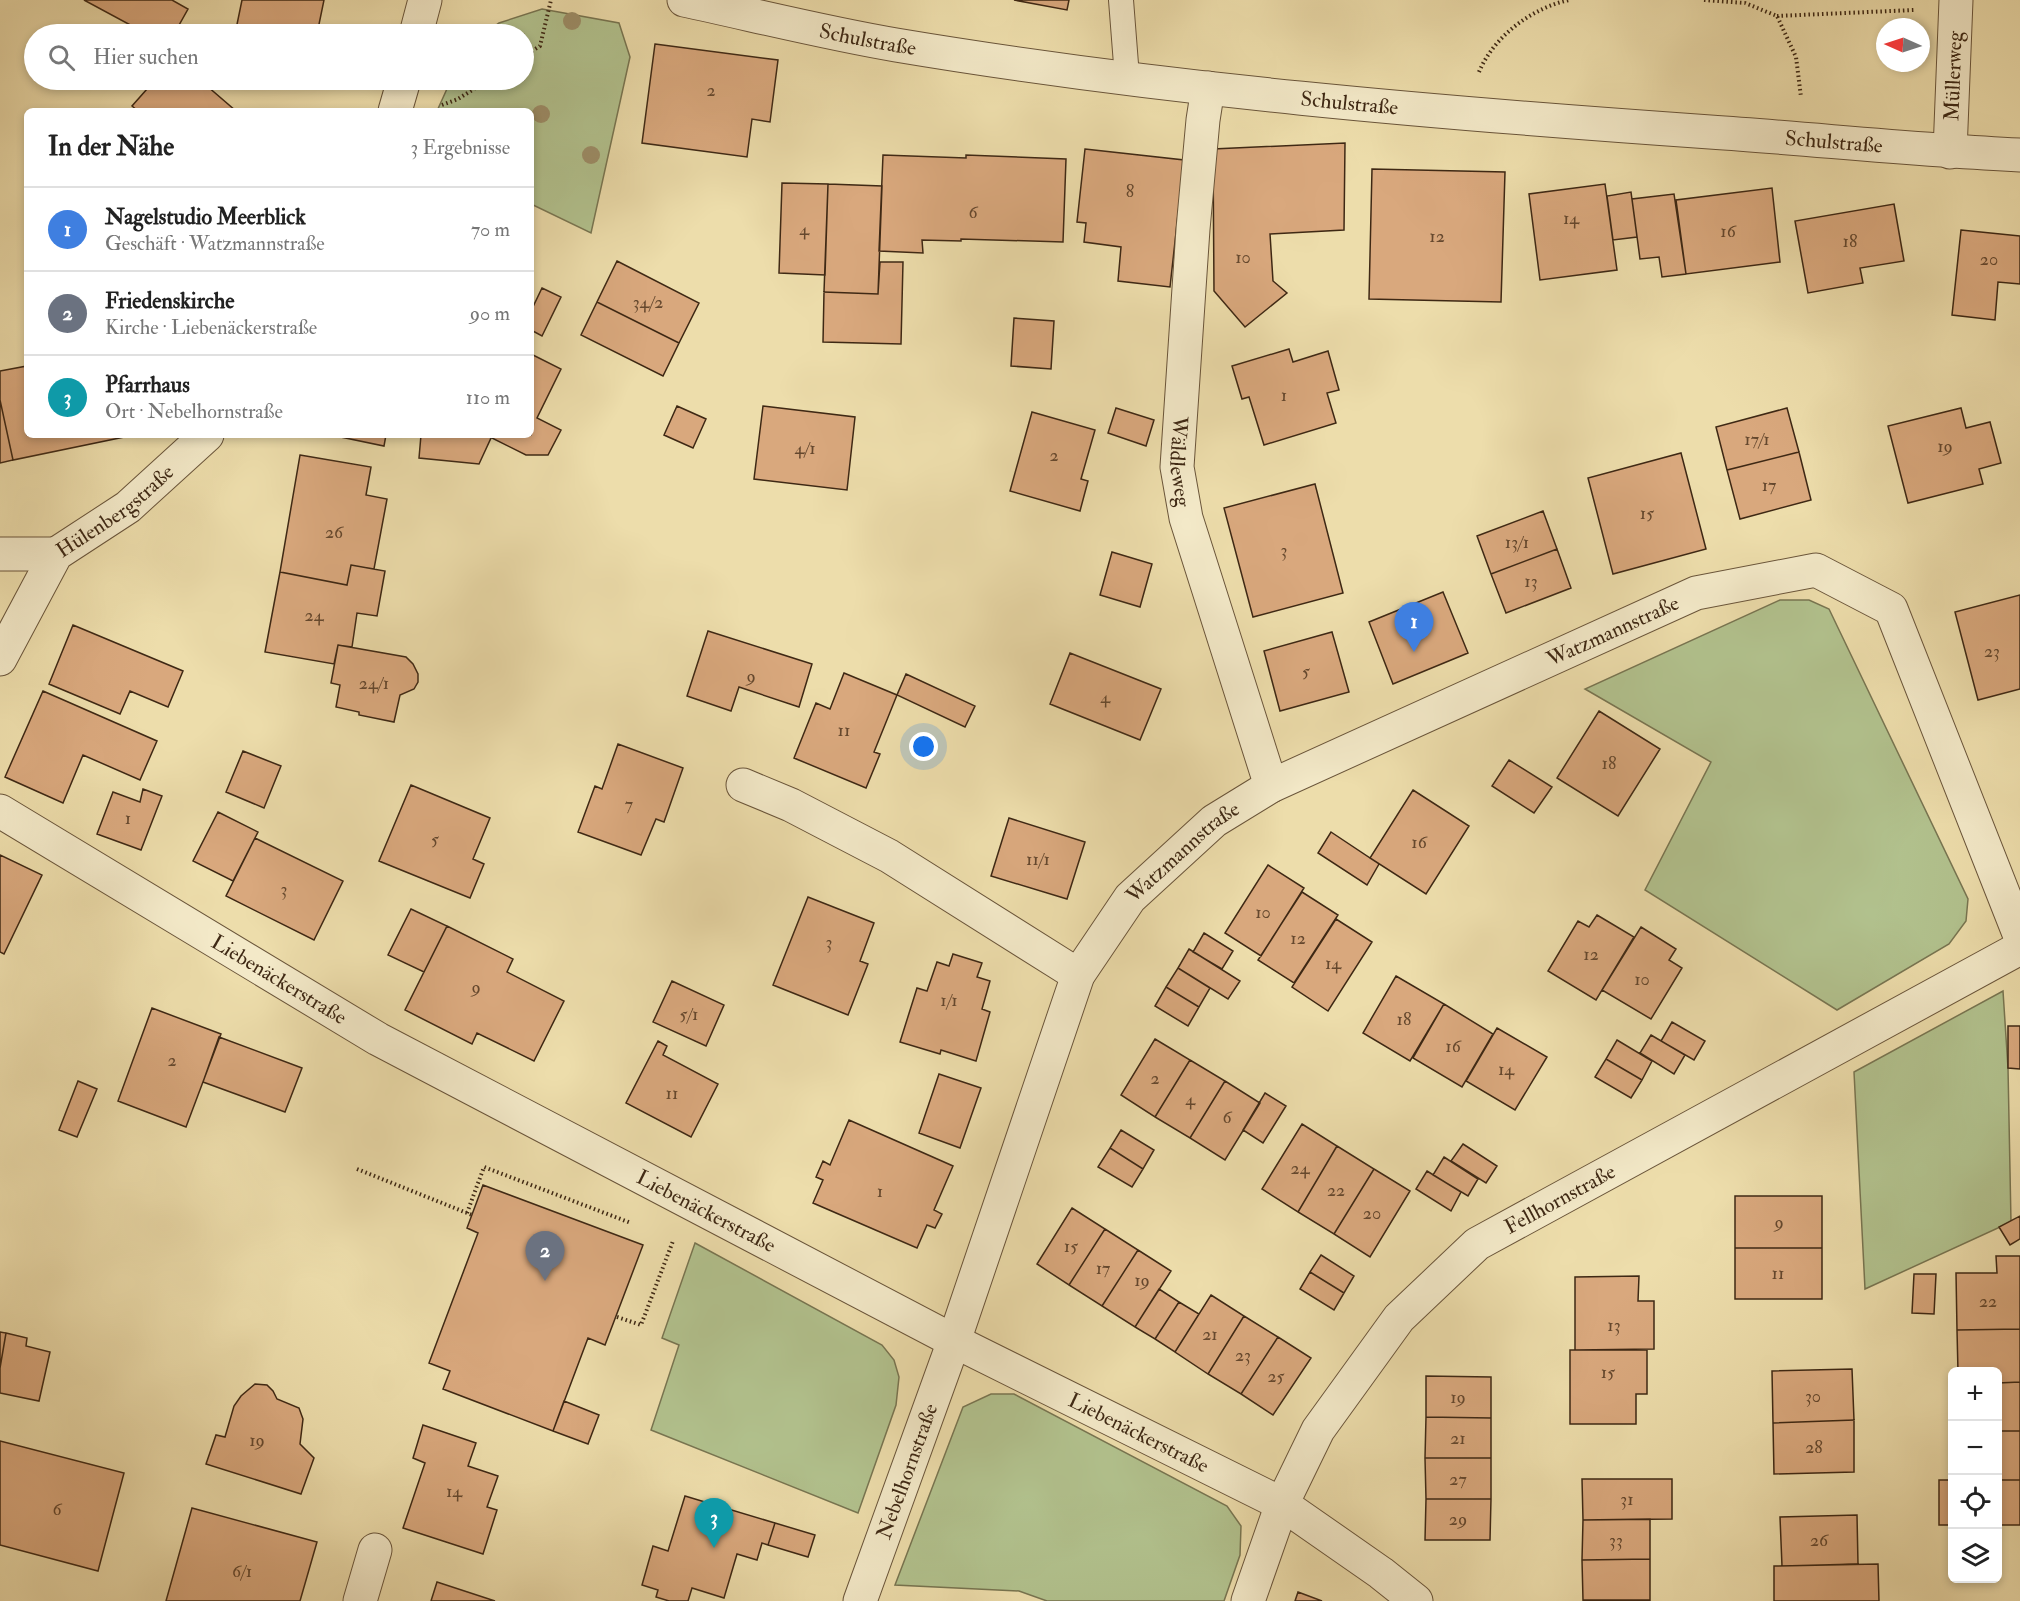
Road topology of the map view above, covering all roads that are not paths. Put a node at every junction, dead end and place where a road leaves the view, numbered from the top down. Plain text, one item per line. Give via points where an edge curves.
1 (425, 0) edge
2 (684, 0) edge
3 (1121, 0) edge
4 (1956, 4) edge
5 (419, 24) edge
6 (1127, 77) junction
7 (1208, 88) junction
8 (401, 90) edge
9 (396, 108) edge
10 (1950, 152) junction
11 (2020, 155) edge
12 (204, 438) edge
13 (0, 554) edge
14 (56, 554) junction
15 (0, 659) edge
16 (743, 785) dead end
17 (1271, 786) junction
18 (0, 811) edge
19 (2020, 936) edge
20 (2020, 948) edge
21 (1078, 975) junction
22 (954, 1341) junction
23 (1282, 1504) junction
24 (375, 1550) dead end
25 (360, 1601) edge
26 (860, 1601) edge
27 (1248, 1601) edge
28 (1416, 1601) edge

1 - 5 street
2 - 6 street, Schulstraße via 891,44
3 - 6 lane
4 - 10 street, Müllerweg
6 - 7 street, Schulstraße
7 - 10 street, Schulstraße via 1474,116
7 - 17 street, Wäldleweg via 1193,230 1177,467 1186,518
8 - 9 street
10 - 11 street, Schulstraße
12 - 14 street, Hülenbergstraße via 128,507
13 - 14 street
14 - 15 street, Hülenbergstraße
16 - 21 street via 791,805 889,856
17 - 19 street, Watzmannstraße via 1696,593 1816,570 1891,609
17 - 21 street, Watzmannstraße via 1214,821 1130,898
18 - 22 street, Liebenäckerstraße via 378,1039
20 - 23 street, Fellhornstraße via 1477,1244 1399,1318 1318,1430
21 - 22 street, Watzmannstraße
22 - 23 street, Liebenäckerstraße
22 - 26 street, Nebelhornstraße
23 - 27 street, Fellhornstraße
23 - 28 street, Liebenäckerstraße
24 - 25 street

